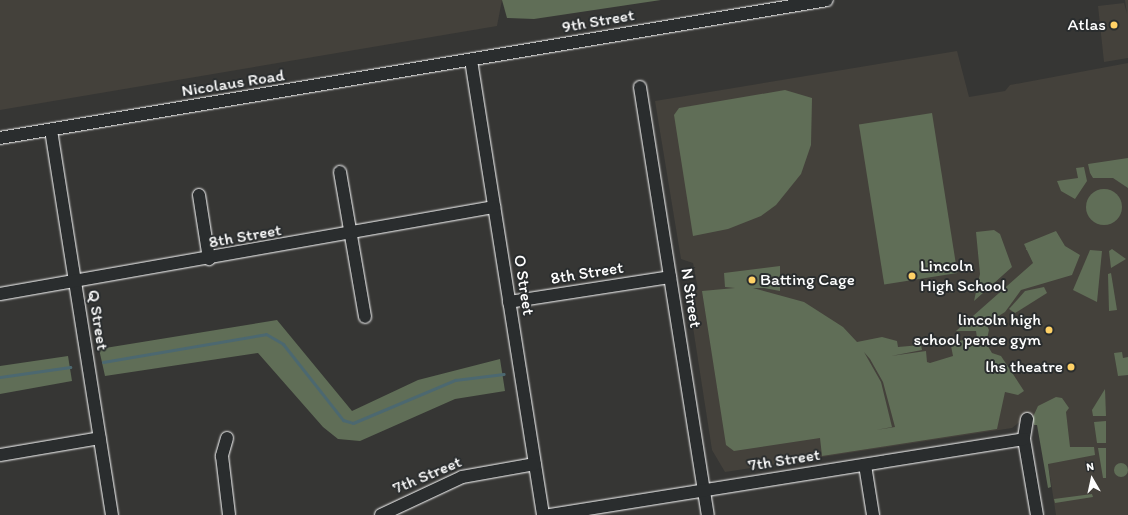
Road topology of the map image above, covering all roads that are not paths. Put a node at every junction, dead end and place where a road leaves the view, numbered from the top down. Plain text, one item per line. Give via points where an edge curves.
1 (826, 0) edge
2 (471, 60) junction
3 (640, 87) dead end
4 (51, 130) junction
5 (0, 138) edge
6 (340, 172) dead end
7 (199, 195) dead end
8 (494, 207) junction
9 (351, 235) junction
10 (209, 259) junction
11 (670, 277) junction
12 (75, 282) junction
13 (0, 294) edge
14 (509, 302) junction
15 (364, 317) dead end
16 (1027, 419) dead end
17 (100, 438) junction
18 (226, 438) dead end
19 (1024, 439) junction
20 (0, 454) edge
21 (535, 464) junction
22 (865, 465) junction
23 (704, 490) junction
24 (112, 515) edge
25 (229, 515) edge
26 (381, 515) edge
27 (543, 515) edge
28 (550, 515) edge
29 (708, 515) edge
30 (873, 515) edge
31 (1037, 515) edge

1 - 2 street, 9th Street
2 - 4 street, Nicolaus Road
2 - 8 street, O Street
3 - 11 street, N Street
4 - 5 street, Nicolaus Road
4 - 12 street, Q Street
6 - 9 street
7 - 10 street
8 - 9 street, 8th Street via 389,224
8 - 14 street, O Street
9 - 10 street, 8th Street
9 - 15 street
10 - 12 street, 8th Street
11 - 14 street, 8th Street
11 - 23 street, N Street
12 - 13 street, 8th Street
12 - 17 street, Q Street
14 - 21 street, O Street
16 - 19 street
17 - 20 street
17 - 24 street, Q Street
18 - 25 street via 222,456
19 - 22 street, 7th Street
19 - 31 street
21 - 26 street, 7th Street via 462,477
21 - 27 street, O Street
22 - 23 street, 7th Street
22 - 30 street
23 - 28 street, 7th Street
23 - 29 street, N Street

